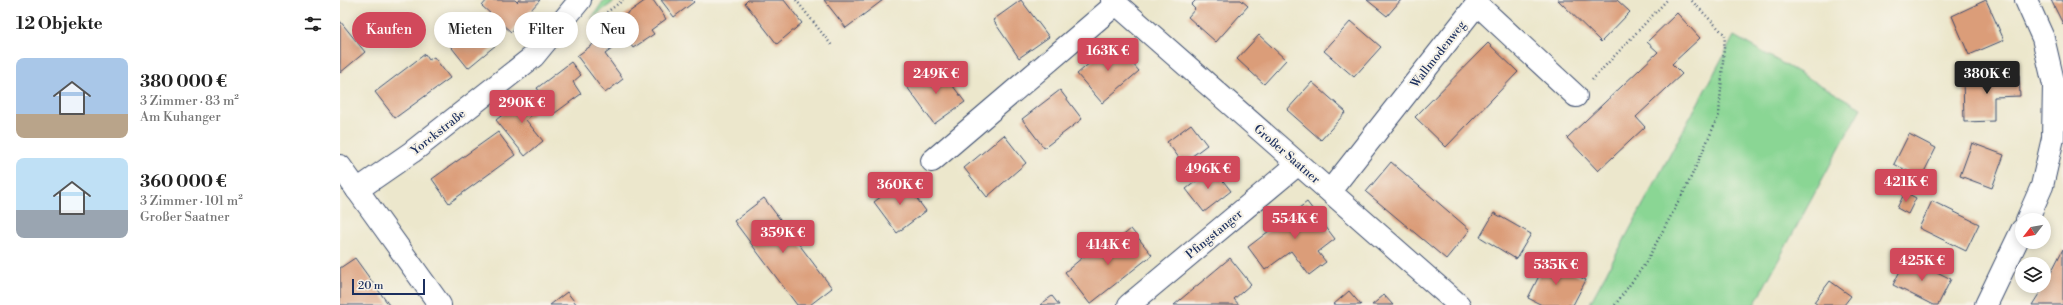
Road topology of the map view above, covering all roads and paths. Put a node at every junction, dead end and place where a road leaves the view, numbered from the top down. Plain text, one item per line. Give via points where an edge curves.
1 (580, 0) edge
2 (796, 0) edge
3 (1667, 0) edge
4 (1691, 0) edge
5 (2026, 0) edge
6 (1114, 2) edge
7 (833, 47) dead end
8 (1576, 96) joint
9 (932, 161) dead end
10 (1298, 164) junction
11 (340, 166) edge
12 (357, 190) junction
13 (1330, 191) junction
14 (2029, 213) edge
15 (2015, 246) edge
16 (440, 305) edge
17 (1129, 305) edge
18 (1459, 305) edge
19 (1615, 305) edge
20 (1986, 305) edge

1 - 12 street, Yorckstraße via 534,56 412,152
2 - 7 path
3 - 8 path
4 - 19 path via 1725,35 1719,115 1687,186 1646,264
5 - 14 street via 2044,38 2054,85 2053,138 2042,186
6 - 9 street, Großer Saatner
6 - 10 street, Großer Saatner
8 - 13 street, Wallmodenweg via 1477,4
10 - 13 street, Großer Saatner
10 - 17 street, Pfingstanger
11 - 12 street
12 - 16 street
13 - 18 street, Großer Saatner
15 - 20 street

